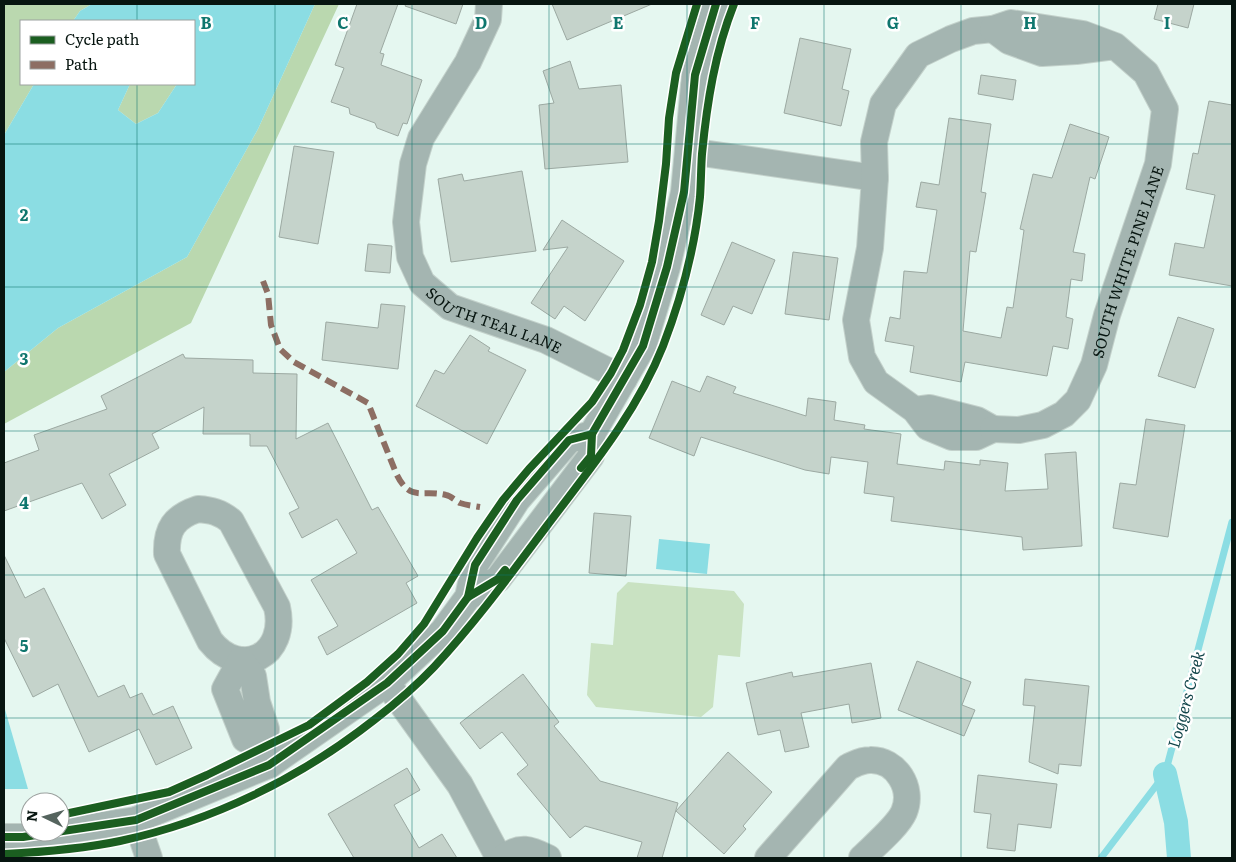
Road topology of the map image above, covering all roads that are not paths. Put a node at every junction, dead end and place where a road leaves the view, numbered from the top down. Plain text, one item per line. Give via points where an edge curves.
1 (489, 4) edge
2 (716, 4) edge
3 (688, 151) junction
4 (876, 178) junction
5 (624, 379) junction
6 (241, 660) junction
7 (387, 683) junction
8 (266, 756) junction
9 (136, 820) junction
10 (4, 837) edge
11 (149, 858) edge
12 (501, 858) edge
13 (548, 858) edge
14 (768, 858) edge
15 (862, 858) edge

1 - 5 street, SOUTH TEAL LANE via 488,19 468,62 421,138 413,164 406,222 410,257 422,283 450,307 546,340
2 - 3 street via 695,75
3 - 4 street
3 - 5 street via 684,192 667,267 643,346
4 - 4 street, SOUTH WHITE PINE LANE via 870,248 856,320 862,357 876,382 915,410 928,427 952,436 976,437 993,430 1019,430 1043,425 1064,414 1078,400 1094,365 1107,315 1158,164 1165,109 1146,73 1115,46 1083,34 1011,23 958,36 918,54 883,104 874,142
5 - 7 street via 592,434 591,456 498,579 468,596 443,631
6 - 6 street via 229,658 210,641 167,554 166,542 176,520 198,509 210,510 231,521 277,607 279,632 274,644 265,653
6 - 8 street via 253,676 266,730
7 - 8 street
7 - 12 street via 460,785
8 - 9 street
9 - 10 street
9 - 11 street
12 - 13 street via 520,850 531,850
14 - 15 street via 848,768 871,760 894,768 902,778 907,801 897,822

